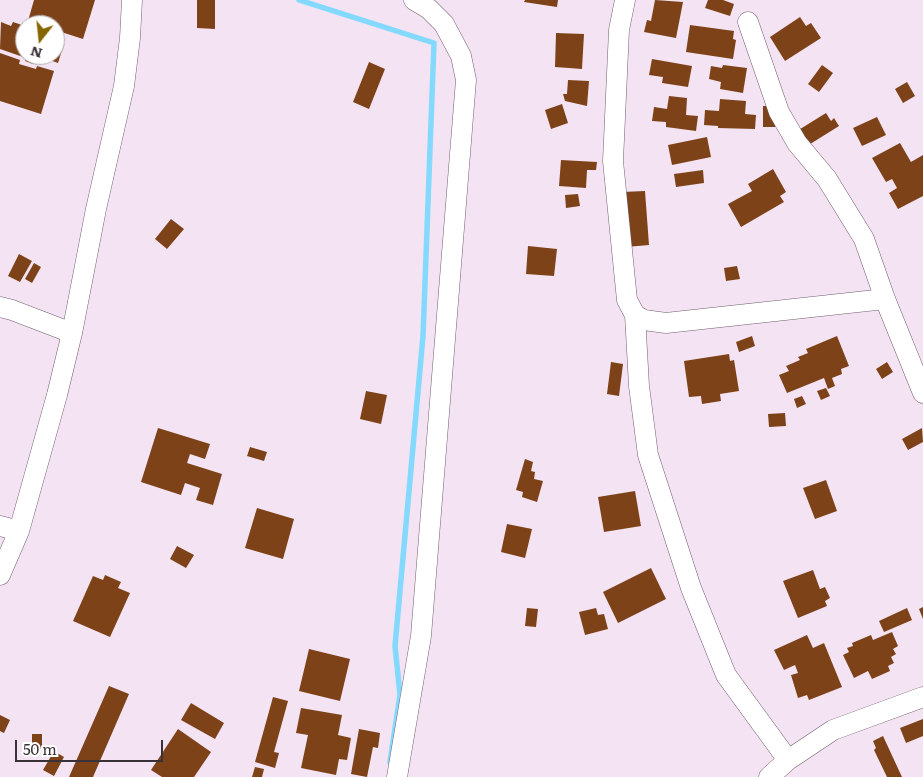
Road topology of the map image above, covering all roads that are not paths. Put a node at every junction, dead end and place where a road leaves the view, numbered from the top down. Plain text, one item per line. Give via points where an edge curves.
1 (132, 0) edge
2 (414, 0) edge
3 (625, 0) edge
4 (748, 22) dead end
5 (885, 299) junction
6 (0, 307) edge
7 (635, 315) junction
8 (72, 333) junction
9 (923, 393) edge
10 (0, 526) edge
11 (19, 531) junction
12 (0, 574) edge
13 (923, 697) edge
14 (788, 760) junction
15 (397, 777) edge
16 (769, 777) edge

1 - 8 street via 124,86
2 - 15 street via 444,24 461,56 466,80 421,636
3 - 7 street via 619,40 613,161 627,300
4 - 5 street via 779,112 797,143 827,179 864,239
5 - 7 street via 666,323 644,320
5 - 9 street
6 - 8 street
7 - 14 street via 639,386 648,456 692,588 726,675
8 - 11 street
10 - 11 street
11 - 12 street
13 - 14 street via 834,730
14 - 16 street

